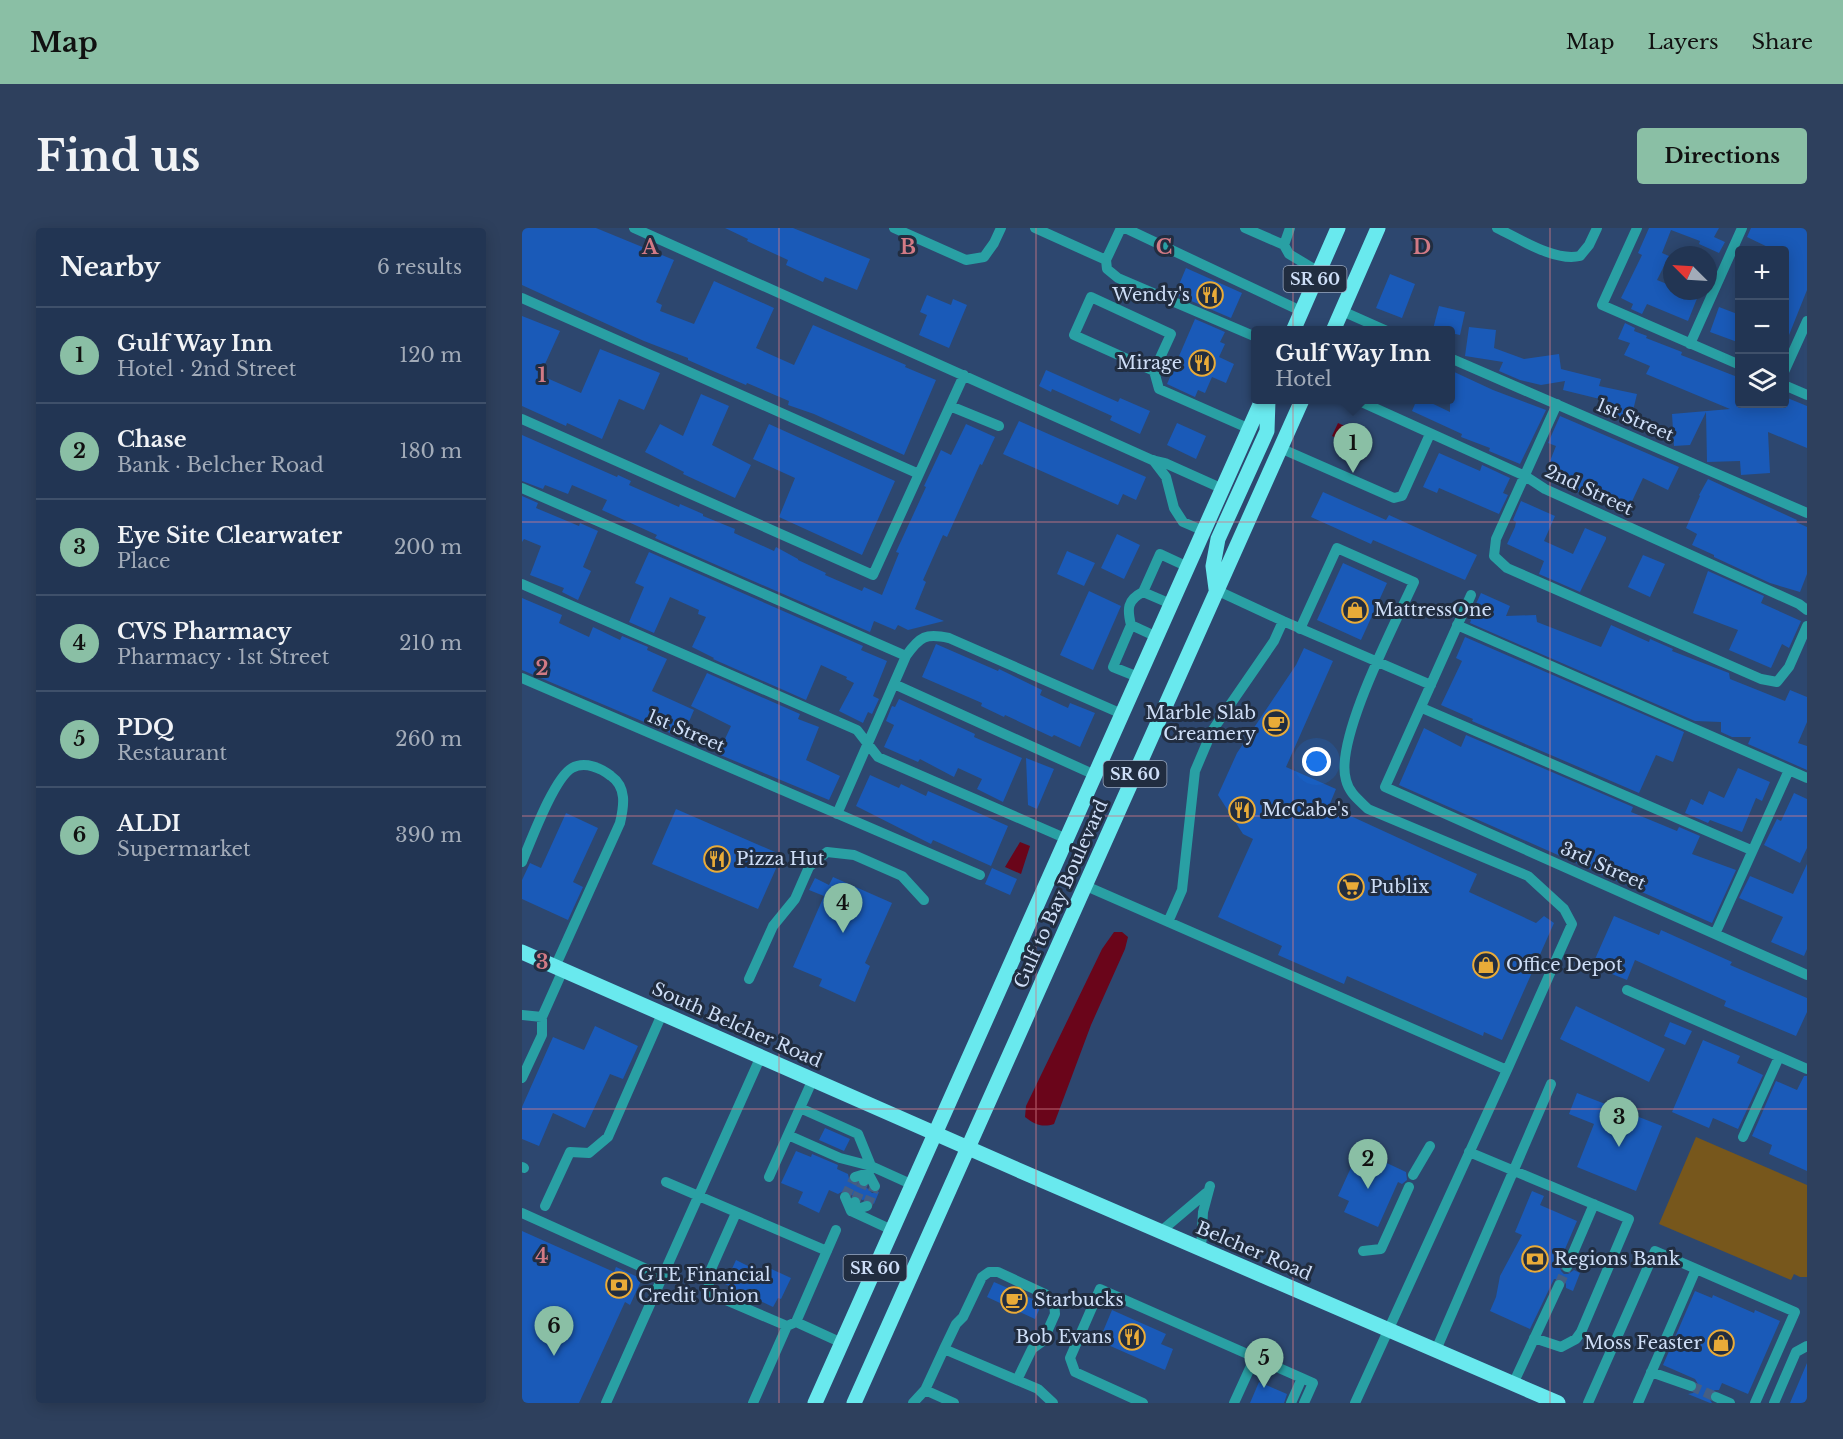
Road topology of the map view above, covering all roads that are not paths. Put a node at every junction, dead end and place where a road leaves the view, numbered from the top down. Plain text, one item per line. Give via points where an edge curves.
1 (634, 228) edge
2 (894, 228) edge
3 (1001, 228) edge
4 (1035, 228) edge
5 (1123, 228) edge
6 (1245, 228) edge
7 (1290, 228) edge
8 (1338, 228) edge
9 (1378, 228) edge
10 (1497, 228) edge
11 (1596, 228) edge
12 (1637, 228) edge
13 (1742, 228) edge
14 (1284, 245) junction
15 (1106, 260) junction
16 (1319, 272) junction
17 (522, 298) edge
18 (1301, 311) junction
19 (1342, 311) junction
20 (1807, 321) edge
21 (1295, 326) edge
22 (1335, 326) edge
23 (1378, 326) edge
24 (1251, 335) edge
25 (1690, 344) junction
26 (1455, 360) edge
27 (1735, 363) edge
28 (1789, 363) edge
29 (1154, 371) junction
30 (964, 375) junction
31 (1789, 387) edge
32 (1807, 395) edge
33 (1260, 404) edge
34 (1268, 404) edge
35 (1300, 404) edge
36 (1367, 404) edge
37 (1557, 404) junction
38 (950, 406) junction
39 (522, 419) edge
40 (999, 426) dead end
41 (1250, 429) junction
42 (1430, 434) junction
43 (1280, 448) junction
44 (1152, 460) junction
45 (919, 474) junction
46 (1525, 477) junction
47 (522, 488) edge
48 (1223, 489) junction
49 (1807, 513) edge
50 (1204, 531) junction
51 (1188, 567) junction
52 (522, 585) edge
53 (1216, 590) junction
54 (1143, 592) junction
55 (1471, 595) dead end
56 (1171, 604) junction
57 (1807, 610) edge
58 (1283, 621) junction
59 (1131, 625) junction
60 (1458, 626) junction
61 (1807, 626) edge
62 (1300, 629) junction
63 (1156, 637) junction
64 (906, 656) junction
65 (1378, 662) junction
66 (1138, 677) junction
67 (522, 678) edge
68 (894, 684) junction
69 (1431, 685) junction
70 (1422, 708) junction
71 (1122, 714) junction
72 (868, 744) junction
73 (1789, 770) junction
74 (1095, 775) junction
75 (1807, 778) edge
76 (837, 814) junction
77 (1067, 839) junction
78 (1751, 850) junction
79 (522, 862) edge
80 (980, 875) dead end
81 (1086, 886) junction
82 (924, 900) dead end
83 (1168, 922) junction
84 (1715, 934) junction
85 (522, 952) edge
86 (559, 968) junction
87 (1807, 975) edge
88 (749, 979) dead end
89 (1627, 990) dead end
90 (662, 1014) junction
91 (522, 1015) edge
92 (542, 1017) junction
93 (761, 1056) junction
94 (1779, 1057) junction
95 (1807, 1069) edge
96 (1507, 1070) junction
97 (522, 1078) edge
98 (813, 1079) junction
99 (1551, 1084) dead end
100 (800, 1108) junction
101 (936, 1133) junction
102 (788, 1136) junction
103 (1743, 1137) dead end
104 (1430, 1146) dead end
105 (969, 1148) junction
106 (1469, 1152) junction
107 (1513, 1171) junction
108 (1413, 1175) dead end
109 (769, 1177) dead end
110 (867, 1177) junction
111 (666, 1182) dead end
112 (913, 1185) junction
113 (1409, 1187) dead end
114 (697, 1197) junction
115 (1594, 1204) junction
116 (545, 1206) dead end
117 (867, 1206) tunnel mouth
118 (522, 1213) edge
119 (736, 1213) junction
120 (836, 1230) dead end
121 (892, 1230) junction
122 (1160, 1232) junction
123 (1201, 1250) junction
124 (827, 1251) junction
125 (1363, 1251) dead end
126 (1567, 1267) tunnel mouth
127 (1696, 1269) junction
128 (662, 1276) junction
129 (1559, 1285) tunnel mouth
130 (792, 1324) junction
131 (1387, 1329) junction
132 (1534, 1338) junction
133 (842, 1343) junction
134 (1807, 1346) edge
135 (944, 1349) junction
136 (1436, 1350) junction
137 (1255, 1357) junction
138 (1651, 1372) junction
139 (1302, 1378) junction
140 (1017, 1380) junction
141 (1513, 1384) junction
142 (1691, 1386) tunnel mouth
143 (925, 1390) junction
144 (1716, 1397) dead end
145 (606, 1403) edge
146 (753, 1403) edge
147 (815, 1403) edge
148 (854, 1403) edge
149 (913, 1403) edge
150 (954, 1403) edge
151 (1053, 1403) edge
152 (1143, 1403) edge
153 (1234, 1403) edge
154 (1291, 1403) edge
155 (1304, 1403) edge
156 (1355, 1403) edge
157 (1558, 1403) edge
158 (1588, 1403) edge
159 (1638, 1403) edge
160 (1730, 1403) edge
161 (1755, 1403) edge
162 (1774, 1403) edge

1 - 30 street
2 - 3 street via 966,260 984,257
4 - 15 street
5 - 15 street
5 - 18 street
6 - 14 street
7 - 14 street
8 - 16 main road, SR 60
9 - 19 main road, SR 60
10 - 11 street via 1570,259 1580,256
12 - 25 street via 1602,305
13 - 25 street
14 - 16 street via 1289,254
15 - 24 street via 1107,269 1118,278
16 - 18 main road, SR 60
17 - 45 street
18 - 21 main road, SR 60
19 - 22 main road, SR 60
19 - 23 street
20 - 28 street
25 - 27 street
26 - 37 street, 1st Street
29 - 29 street via 1074,335 1091,297 1171,334
29 - 41 street via 1159,389
30 - 38 street
30 - 44 street
31 - 32 street
33 - 41 main road, Gulf to Bay Boulevard / SR 60
34 - 53 main road via 1267,431 1218,539 1213,566
35 - 43 main road, Gulf to Bay Boulevard / SR 60
36 - 42 street, 2nd Street
37 - 46 street
37 - 49 street, 1st Street
38 - 40 street
38 - 45 street
39 - 45 street via 873,575
41 - 48 main road, Gulf to Bay Boulevard / SR 60
42 - 43 street via 1402,496 1394,498
42 - 46 street, 2nd Street
43 - 53 main road, Gulf to Bay Boulevard / SR 60
44 - 48 street
44 - 50 street via 1166,477 1174,508 1183,522
46 - 57 street, 2nd Street
46 - 61 street via 1496,539 1494,556 1507,568 1761,679 1777,682 1789,667
47 - 64 street
48 - 50 main road, Gulf to Bay Boulevard / SR 60
50 - 51 main road, Gulf to Bay Boulevard / SR 60
51 - 54 street via 1160,554
51 - 56 main road, Gulf to Bay Boulevard / SR 60
52 - 72 street via 857,730
53 - 58 street
53 - 81 main road, Gulf to Bay Boulevard / SR 60
54 - 56 street
54 - 59 street via 1134,597 1128,610
55 - 60 street
56 - 63 main road, Gulf to Bay Boulevard / SR 60
58 - 62 street
58 - 83 street via 1274,641 1212,731 1195,771 1182,890
59 - 63 street
59 - 66 street via 1113,666
60 - 69 street
60 - 73 street
62 - 65 street
62 - 65 street via 1336,548 1414,582
63 - 66 main road, Gulf to Bay Boulevard / SR 60
64 - 68 street
64 - 71 street via 916,642 932,634 949,638
65 - 69 street
65 - 96 street via 1356,712 1345,752 1345,779 1352,795 1368,809 1528,876 1564,909 1572,924
66 - 71 main road, Gulf to Bay Boulevard / SR 60
67 - 76 street, 1st Street
68 - 72 street
68 - 74 street
69 - 70 street
70 - 78 street
70 - 84 street, 3rd Street via 1385,787
71 - 74 main road, Gulf to Bay Boulevard / SR 60
72 - 76 street
72 - 77 street via 878,757
73 - 75 street
73 - 78 street
74 - 77 main road, Gulf to Bay Boulevard / SR 60
76 - 80 street, 1st Street
77 - 101 main road, Gulf to Bay Boulevard / SR 60
78 - 84 street
79 - 86 street via 565,774 573,767 586,765 615,778 622,788 624,806 620,823
81 - 83 street
81 - 105 main road, Gulf to Bay Boulevard / SR 60
82 - 88 street via 902,876 854,855 827,852 809,867 795,899 773,926
83 - 96 street
84 - 87 street, 3rd Street
85 - 86 main road, South Belcher Road
86 - 90 main road, South Belcher Road
86 - 92 street
89 - 94 street
90 - 93 main road, South Belcher Road
90 - 116 street via 608,1137 589,1153 570,1152
91 - 92 street
92 - 97 street via 542,1035
93 - 98 main road, South Belcher Road
93 - 114 street
94 - 95 street
94 - 103 street
96 - 106 street
98 - 100 street
98 - 101 main road, South Belcher Road
99 - 107 street
100 - 102 street
100 - 110 street via 858,1134
101 - 105 main road, Belcher Road
101 - 112 main road, Gulf to Bay Boulevard / SR 60
102 - 109 street
102 - 110 street via 840,1158
104 - 108 street
105 - 122 main road, Belcher Road
105 - 148 main road, Gulf to Bay Boulevard / SR 60
106 - 107 street
106 - 131 street
107 - 115 street
107 - 136 street
110 - 112 street
111 - 114 street
112 - 121 main road, Gulf to Bay Boulevard / SR 60
113 - 125 street via 1381,1249
114 - 119 street
114 - 128 street
115 - 126 street
115 - 132 street via 1629,1219 1581,1332 1561,1347
117 - 121 street via 851,1203
118 - 128 street
119 - 124 street
119 - 130 street via 708,1276 709,1287 714,1295
120 - 124 street
121 - 133 main road, Gulf to Bay Boulevard / SR 60
122 - 123 main road, Belcher Road
122 - 123 street via 1208,1189
123 - 131 main road, Belcher Road
124 - 130 street
127 - 138 street
127 - 158 street via 1655,1251
127 - 161 street via 1795,1312
128 - 145 street
129 - 132 street
130 - 133 street
130 - 146 street
131 - 136 main road, Belcher Road
131 - 156 street
132 - 141 street
133 - 147 main road, Gulf to Bay Boulevard / SR 60
134 - 162 street via 1796,1352
135 - 140 street
135 - 140 street via 982,1277 998,1272 1045,1294 1054,1303 1055,1314 1043,1341 1032,1349
135 - 143 street
136 - 141 main road, Belcher Road
137 - 139 street
137 - 152 street via 1100,1289 1070,1358 1075,1372
137 - 153 street
138 - 142 street
138 - 159 street
139 - 154 street
139 - 155 street via 1313,1383
140 - 151 street via 1038,1389
141 - 157 main road, Belcher Road
143 - 149 street
143 - 150 street
144 - 160 street

